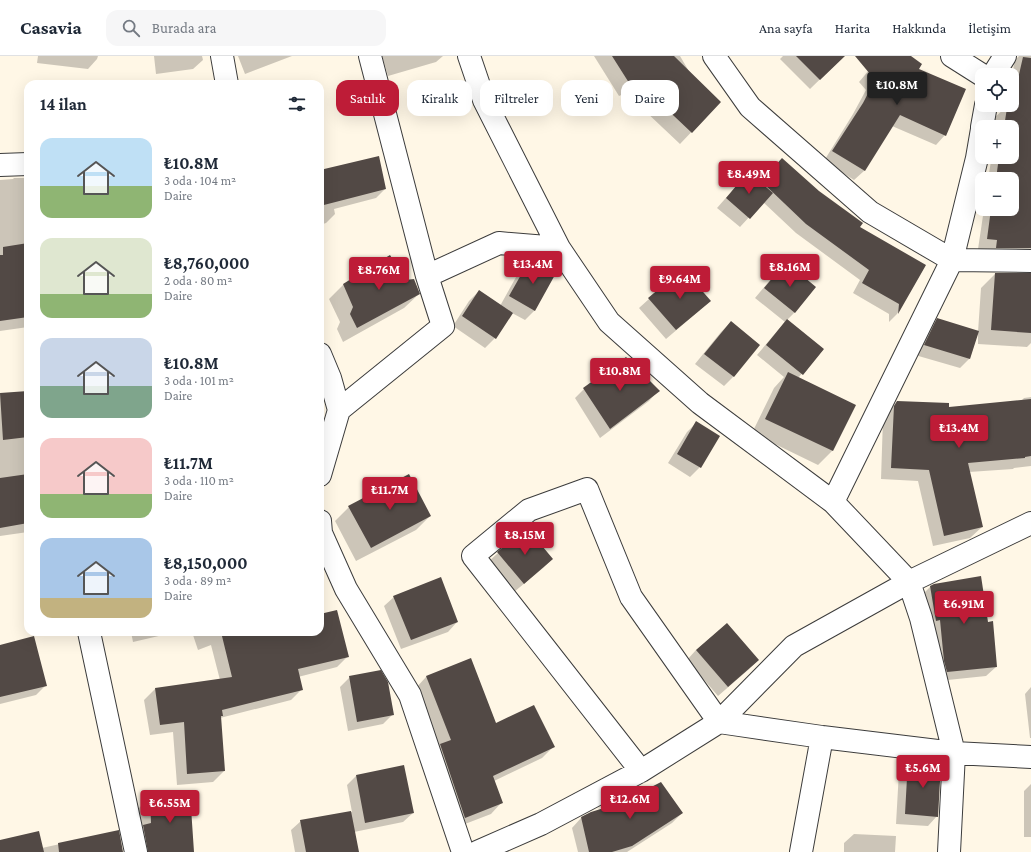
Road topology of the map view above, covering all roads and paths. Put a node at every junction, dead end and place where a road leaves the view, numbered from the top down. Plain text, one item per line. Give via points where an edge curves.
1 (222, 56) edge
2 (370, 56) edge
3 (469, 56) edge
4 (714, 56) edge
5 (952, 56) edge
6 (1005, 56) edge
7 (997, 68) edge
8 (975, 71) edge
9 (226, 80) edge
10 (24, 164) edge
11 (976, 164) edge
12 (0, 165) edge
13 (559, 248) junction
14 (952, 260) junction
15 (1031, 261) edge
16 (427, 276) junction
17 (324, 364) edge
18 (339, 410) junction
19 (324, 461) edge
20 (833, 502) junction
21 (1031, 523) edge
22 (324, 540) edge
23 (909, 582) junction
24 (90, 636) edge
25 (719, 722) junction
26 (822, 737) junction
27 (954, 753) junction
28 (1031, 757) edge
29 (642, 772) junction
30 (136, 852) edge
31 (463, 852) edge
32 (477, 852) edge
33 (801, 852) edge
34 (949, 852) edge

1 - 9 street
2 - 16 street
3 - 13 street via 484,100
4 - 14 street via 750,107 870,212
5 - 8 street
6 - 7 street
10 - 12 street
11 - 14 street
13 - 16 street via 498,243
13 - 20 street via 609,322 700,404
14 - 15 street
14 - 20 street
16 - 18 street via 443,326
17 - 18 street
18 - 19 street
20 - 23 street
21 - 23 street
22 - 31 street via 346,590 410,695
23 - 25 street via 794,646
23 - 27 street via 921,618
24 - 30 street
25 - 26 street
25 - 29 street
25 - 29 street via 631,597 586,489 529,510 473,556
26 - 27 street
26 - 33 street
27 - 28 street
27 - 34 street
29 - 32 street via 541,824

